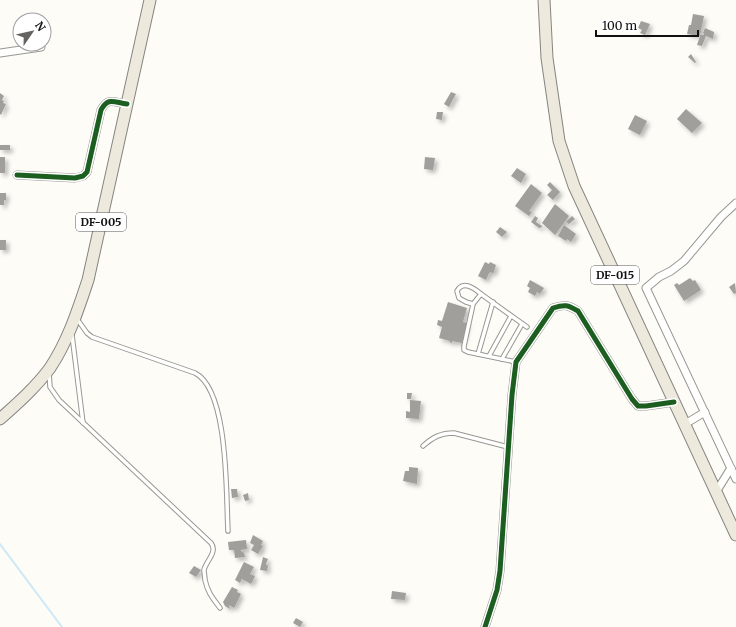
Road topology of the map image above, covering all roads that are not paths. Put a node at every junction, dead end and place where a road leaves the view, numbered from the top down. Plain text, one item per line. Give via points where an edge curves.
1 (150, 0) edge
2 (544, 0) edge
3 (12, 51) edge
4 (0, 53) edge
5 (127, 104) junction
6 (17, 175) dead end
7 (736, 204) edge
8 (481, 294) junction
9 (493, 302) junction
10 (474, 304) junction
11 (511, 316) junction
12 (76, 318) junction
13 (522, 324) junction
14 (527, 327) dead end
15 (71, 328) junction
16 (478, 354) junction
17 (489, 356) junction
18 (502, 359) junction
19 (516, 362) junction
20 (49, 368) junction
21 (674, 402) junction
22 (705, 412) junction
23 (0, 419) edge
24 (83, 423) junction
25 (685, 424) junction
26 (422, 446) dead end
27 (508, 447) junction
28 (731, 468) junction
29 (736, 479) edge
30 (716, 492) junction
31 (228, 531) dead end
32 (736, 535) edge
33 (220, 608) dead end
34 (486, 627) edge

1 - 5 main road, DF-005
2 - 21 main road, DF-015 via 547,58 560,141 574,186
3 - 4 street
5 - 6 street via 108,101 105,103 101,110 87,172 83,176 75,178
5 - 12 main road, DF-005 via 88,280
7 - 22 street via 721,217 684,261 646,288
8 - 9 lane
8 - 10 lane
8 - 10 lane via 471,287 458,288 456,291 459,298
9 - 11 lane
9 - 16 lane
10 - 16 lane via 464,348
11 - 13 lane
11 - 17 lane
12 - 15 main road, DF-005
12 - 31 lane via 89,335 195,373 207,385 218,413 223,439
13 - 14 lane
13 - 18 lane
15 - 20 main road, DF-005
15 - 24 lane
16 - 17 lane
17 - 18 lane
18 - 19 lane
19 - 21 street via 553,308 568,305 578,311 638,406
19 - 27 street
20 - 23 main road, DF-005 via 25,397
20 - 24 lane via 50,387 53,393
21 - 25 main road, DF-015
22 - 25 street
22 - 28 street
24 - 33 lane via 211,543 213,551 204,574 208,593
25 - 30 main road, DF-015
26 - 27 lane via 438,435 454,433
27 - 34 street via 500,571
28 - 29 street
28 - 30 street
30 - 32 main road, DF-015

